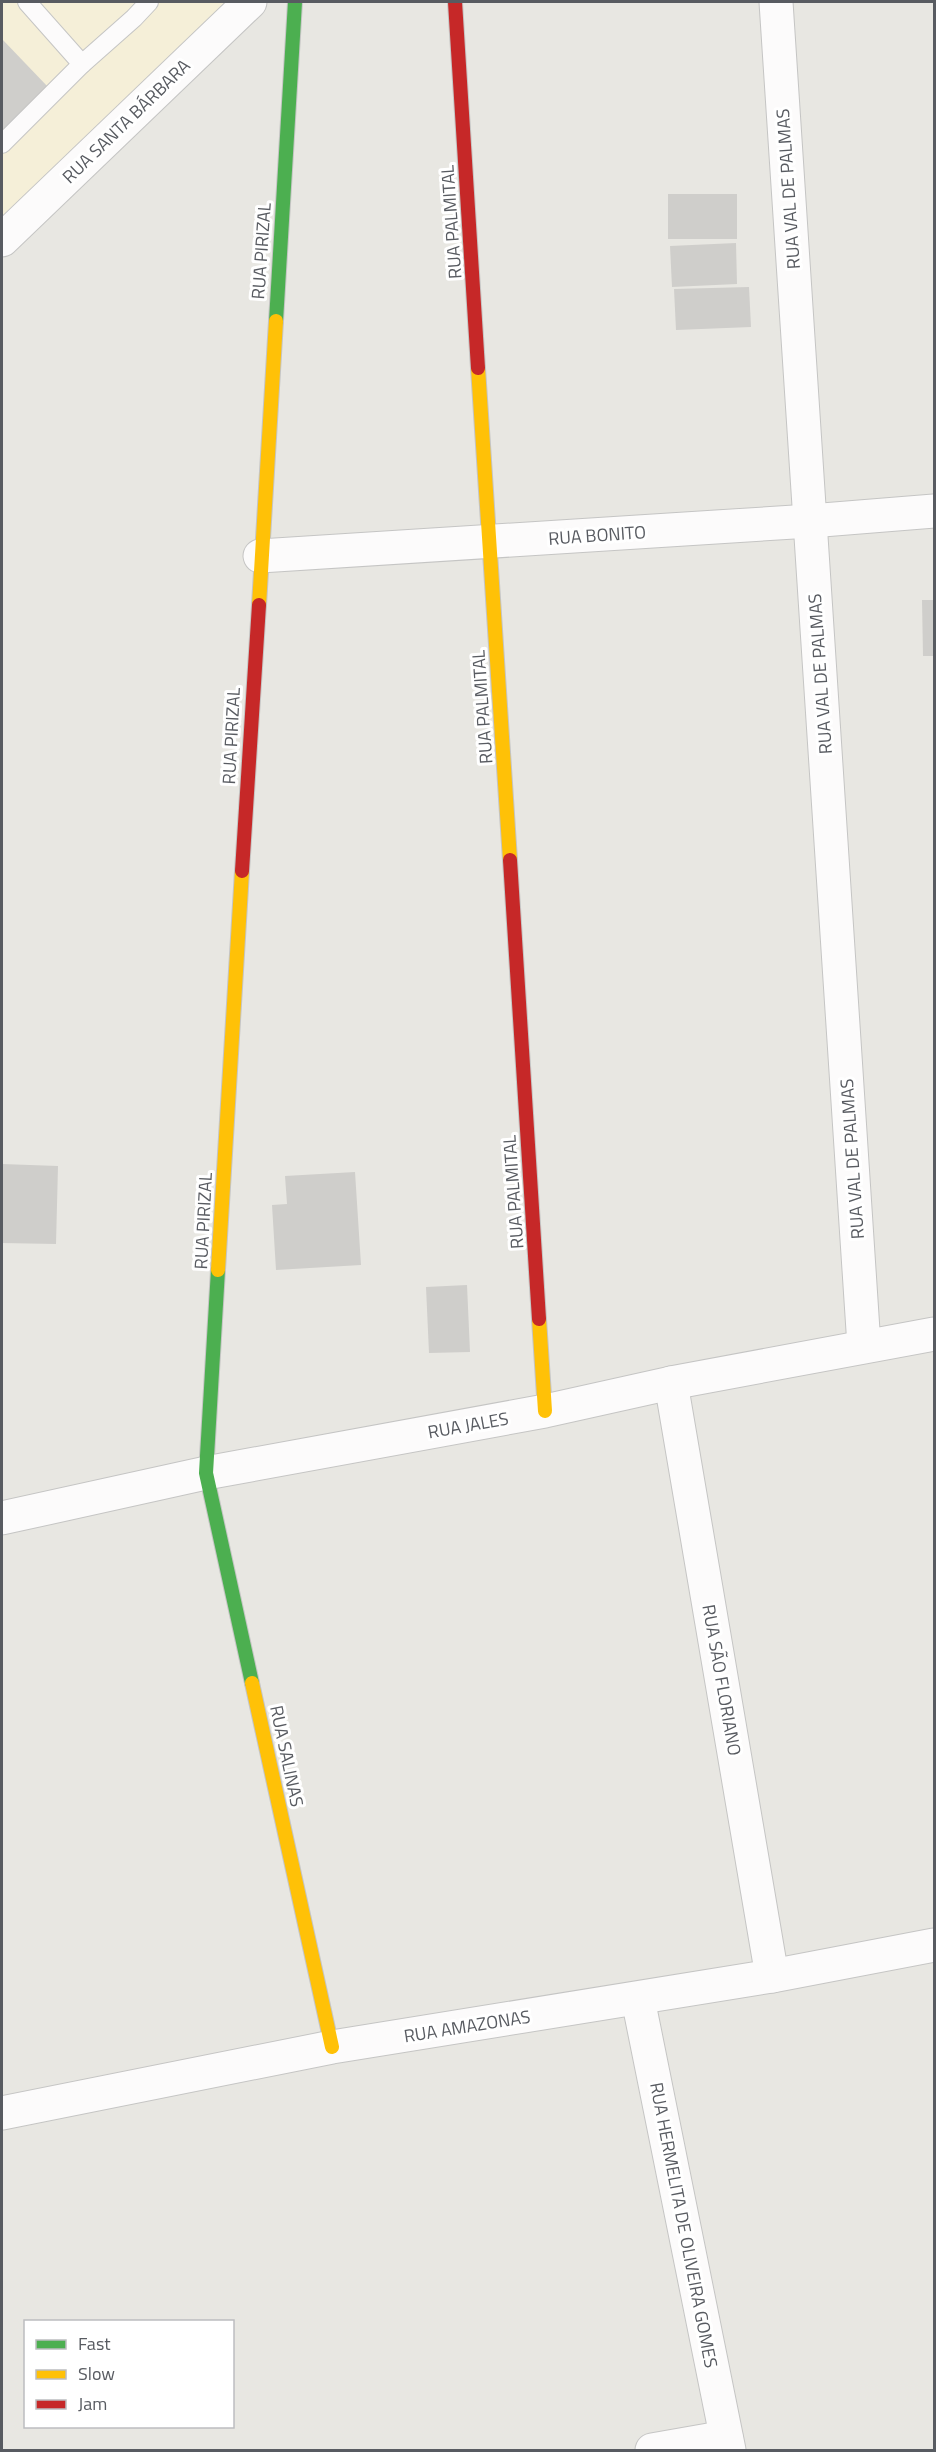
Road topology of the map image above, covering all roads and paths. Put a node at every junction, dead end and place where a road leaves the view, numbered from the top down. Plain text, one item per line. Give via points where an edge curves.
1 (27, 2) edge
2 (149, 2) edge
3 (250, 2) edge
4 (295, 2) edge
5 (455, 2) edge
6 (776, 2) edge
7 (82, 64) junction
8 (2, 144) edge
9 (2, 240) edge
10 (934, 511) edge
11 (810, 521) junction
12 (490, 542) junction
13 (260, 556) junction
14 (934, 1334) edge
15 (864, 1346) junction
16 (671, 1383) junction
17 (545, 1411) junction
18 (206, 1473) junction
19 (2, 1518) edge
20 (934, 1945) edge
21 (772, 1976) junction
22 (638, 1999) junction
23 (332, 2047) junction
24 (2, 2113) edge
25 (728, 2444) edge
26 (652, 2451) edge

1 - 7 lane
2 - 7 lane
3 - 9 street, RUA SANTA BÁRBARA
4 - 13 street, RUA PIRIZAL
5 - 12 street, RUA PALMITAL
6 - 11 street, RUA VAL DE PALMAS
7 - 8 lane
10 - 11 street, RUA BONITO
11 - 12 street, RUA BONITO
11 - 15 street, RUA VAL DE PALMAS
12 - 13 street, RUA BONITO
12 - 17 street, RUA PALMITAL
13 - 18 street, RUA PIRIZAL
14 - 15 street, RUA JALES
15 - 16 street, RUA JALES
16 - 17 street, RUA JALES
16 - 21 street, RUA SÃO FLORIANO
17 - 18 street, RUA JALES
18 - 19 street, RUA JALES
18 - 23 street, RUA SALINAS
20 - 21 street, RUA AMAZONAS
21 - 22 street, RUA AMAZONAS
22 - 23 street, RUA AMAZONAS
22 - 25 street, RUA HERMELITA DE OLIVEIRA GOMES
23 - 24 street, RUA AMAZONAS
25 - 26 street

